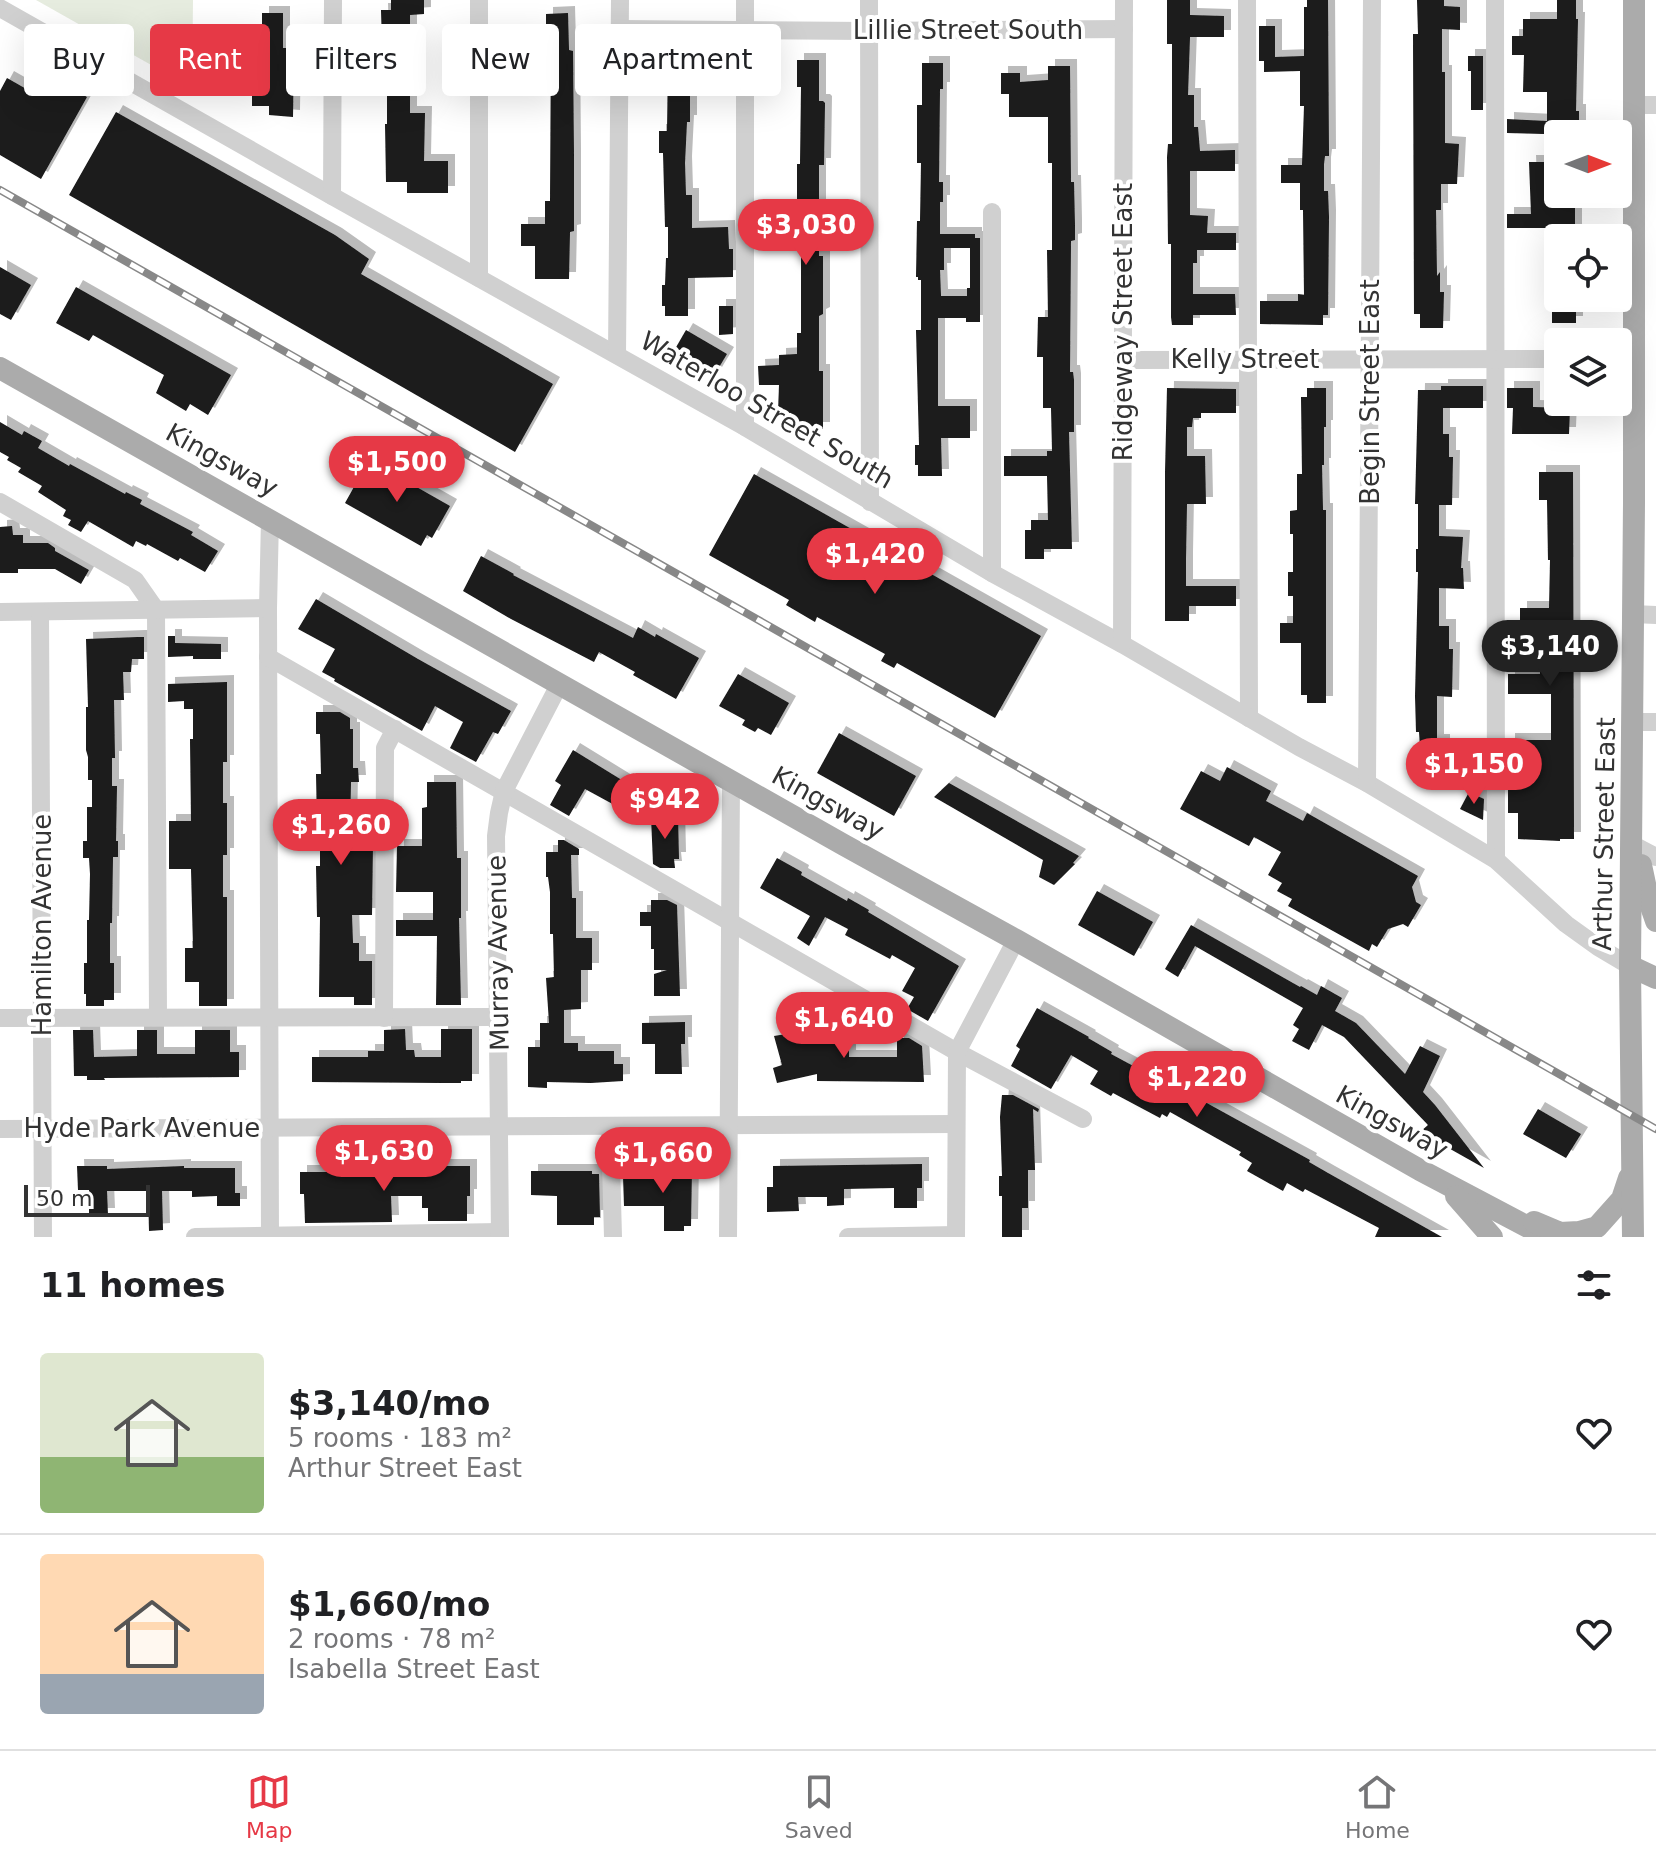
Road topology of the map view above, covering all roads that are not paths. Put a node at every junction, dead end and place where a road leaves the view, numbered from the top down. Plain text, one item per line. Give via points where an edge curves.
1 (333, 0) edge
2 (479, 0) edge
3 (620, 0) edge
4 (745, 0) edge
5 (869, 0) edge
6 (1124, 0) edge
7 (1247, 0) edge
8 (1372, 0) edge
9 (1495, 0) edge
10 (1634, 0) edge
11 (0, 8) edge
12 (620, 24) edge
13 (745, 24) edge
14 (1124, 29) junction
15 (781, 30) edge
16 (869, 31) junction
17 (619, 96) edge
18 (745, 96) edge
19 (1645, 105) edge
20 (332, 196) junction
21 (992, 212) dead end
22 (479, 278) junction
23 (1628, 328) edge
24 (617, 355) junction
25 (1247, 359) junction
26 (1371, 359) junction
27 (1495, 359) junction
28 (1544, 359) edge
29 (1124, 360) junction
30 (0, 368) edge
31 (1630, 416) edge
32 (745, 427) junction
33 (0, 502) edge
34 (870, 502) junction
35 (270, 519) junction
36 (992, 573) junction
37 (268, 608) junction
38 (156, 610) junction
39 (0, 612) edge
40 (40, 612) junction
41 (1645, 614) edge
42 (1122, 644) junction
43 (268, 657) junction
44 (560, 683) junction
45 (1249, 718) junction
46 (1633, 722) junction
47 (1656, 722) edge
48 (395, 729) junction
49 (731, 781) junction
50 (1367, 783) junction
51 (504, 791) junction
52 (1632, 823) junction
53 (1646, 852) edge
54 (1496, 860) junction
55 (730, 921) junction
56 (1656, 921) edge
57 (1016, 940) junction
58 (1630, 966) junction
59 (1656, 978) edge
60 (158, 1017) junction
61 (269, 1017) junction
62 (499, 1017) junction
63 (0, 1018) edge
64 (43, 1018) junction
65 (384, 1018) junction
66 (957, 1052) junction
67 (1083, 1119) dead end
68 (956, 1124) junction
69 (610, 1126) junction
70 (269, 1127) junction
71 (500, 1127) junction
72 (728, 1127) junction
73 (0, 1129) edge
74 (44, 1129) junction
75 (1631, 1173) junction
76 (1444, 1184) junction
77 (500, 1235) edge
78 (386, 1236) edge
79 (956, 1236) edge
80 (43, 1237) edge
81 (195, 1237) edge
82 (270, 1237) edge
83 (613, 1237) edge
84 (728, 1237) edge
85 (848, 1237) edge
86 (1492, 1237) edge
87 (1547, 1237) edge
88 (1633, 1237) edge

1 - 20 street
2 - 22 street
3 - 12 street
4 - 13 street
5 - 16 street
6 - 14 street, Ridgeway Street East
7 - 25 street
8 - 26 street, Begin Street East
9 - 27 street
10 - 19 main road, Arthur Street East
11 - 20 street, Waterloo Street South
14 - 16 street, Lillie Street South
14 - 29 street, Ridgeway Street East
15 - 16 street, Lillie Street South
16 - 34 street
17 - 24 street
18 - 32 street
19 - 23 main road, Arthur Street East
20 - 22 street, Waterloo Street South
21 - 36 street
22 - 24 street, Waterloo Street South
24 - 32 street, Waterloo Street South
25 - 26 street, Kelly Street
25 - 29 street, Kelly Street
25 - 45 street
26 - 27 street, Kelly Street
26 - 50 street, Begin Street East
27 - 28 street, Kelly Street
27 - 54 street
29 - 42 street, Ridgeway Street East
30 - 35 main road, Kingsway
31 - 41 main road, Arthur Street East
32 - 34 street, Waterloo Street South
33 - 38 street via 135,580
34 - 36 street, Waterloo Street South
35 - 37 street
35 - 44 main road, Kingsway
36 - 42 street, Waterloo Street South
37 - 38 street
37 - 43 street
38 - 40 street
38 - 60 street
39 - 40 street
40 - 64 street, Hamilton Avenue
41 - 46 main road, Arthur Street East
42 - 45 street, Waterloo Street South
43 - 48 street
43 - 61 street
44 - 49 main road, Kingsway
44 - 51 street, Murray Avenue
45 - 50 street, Waterloo Street South
46 - 47 street
46 - 52 main road, Arthur Street East
48 - 51 street
48 - 65 street via 385,748
49 - 55 street
49 - 57 main road, Kingsway
50 - 54 street, Waterloo Street South
51 - 55 street
51 - 62 street, Murray Avenue via 496,836
52 - 53 main road
52 - 58 main road, Arthur Street East
53 - 56 main road via 1648,898
54 - 58 street, Waterloo Street South via 1566,924
55 - 66 street
55 - 72 street
57 - 66 street
57 - 76 main road, Kingsway
58 - 59 main road, Waterloo Street South
58 - 75 main road, Arthur Street East
60 - 61 street
60 - 64 street
61 - 65 street
61 - 70 street
62 - 65 street
62 - 71 street, Murray Avenue
63 - 64 street
64 - 74 street, Hamilton Avenue
66 - 67 street
66 - 68 street
68 - 72 street, Hyde Park Avenue
68 - 79 street
69 - 71 street, Hyde Park Avenue
69 - 72 street, Hyde Park Avenue
69 - 83 street
70 - 71 street, Hyde Park Avenue
70 - 74 street, Hyde Park Avenue
70 - 82 street
71 - 77 street, Murray Avenue
72 - 84 street
73 - 74 street, Hyde Park Avenue
74 - 80 street, Hamilton Avenue
75 - 76 main road via 1622,1199 1597,1227 1579,1232 1560,1233
75 - 88 main road, Arthur Street East
76 - 86 main road
76 - 87 main road, Kingsway
77 - 78 street
78 - 82 street
79 - 85 street
81 - 82 street

